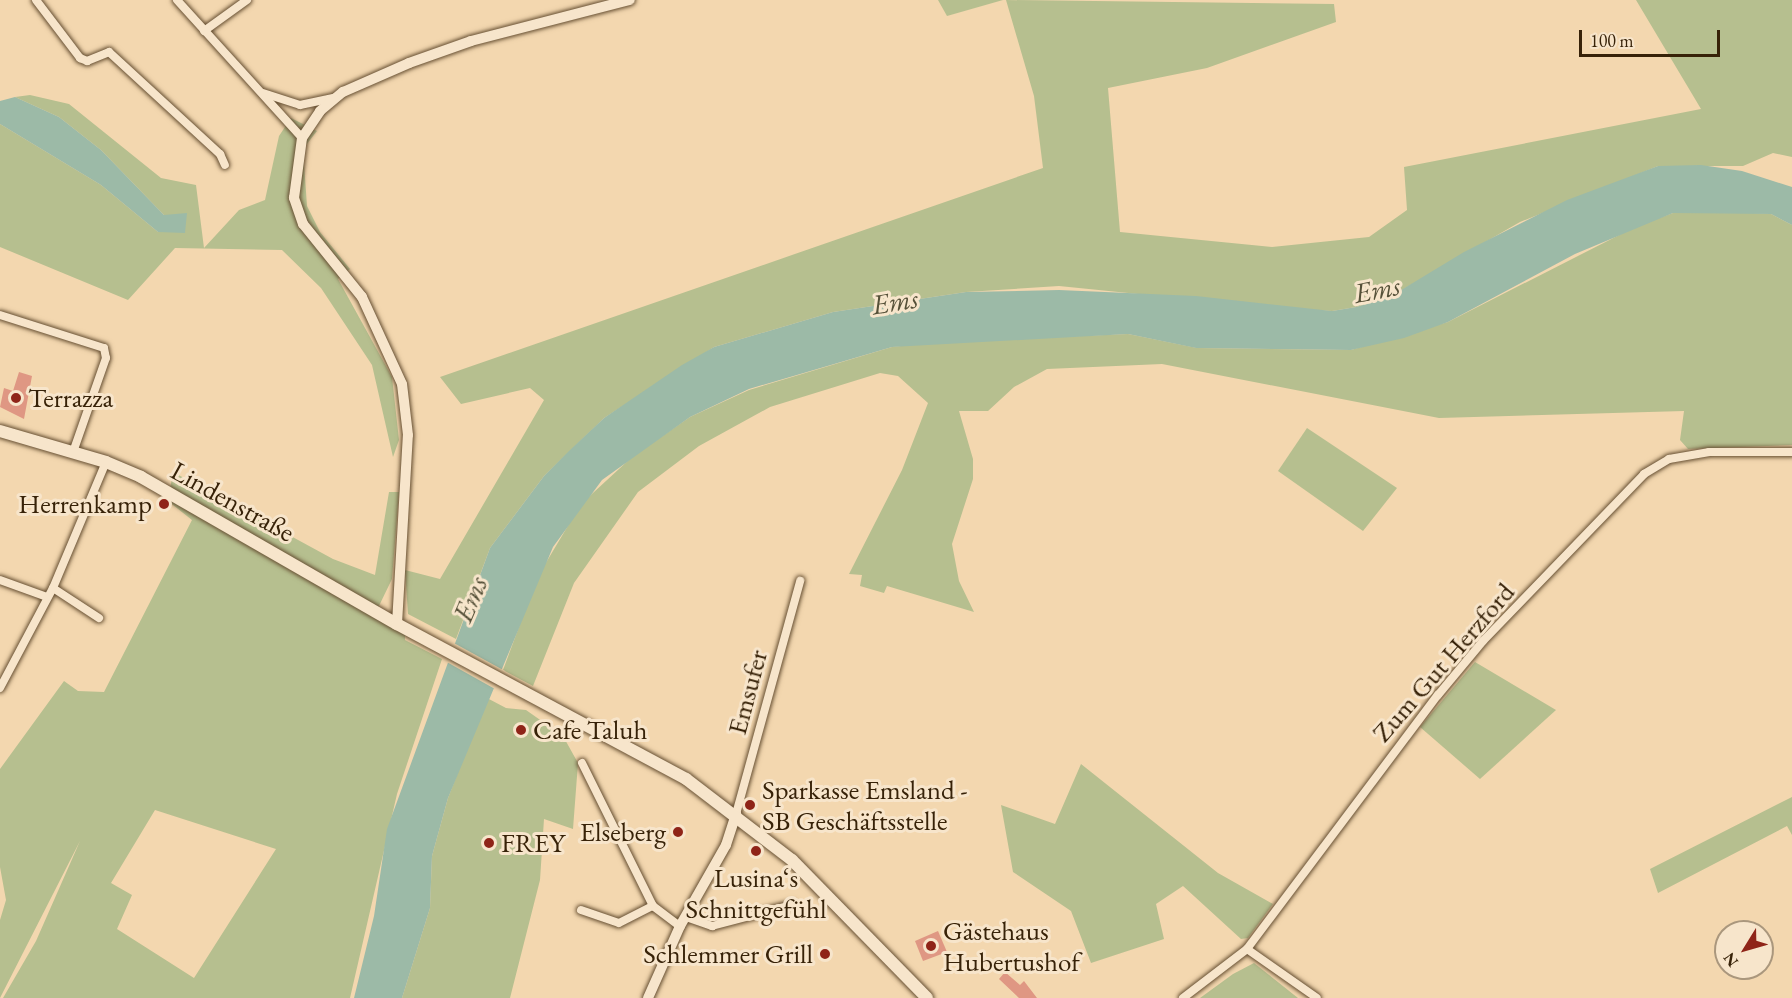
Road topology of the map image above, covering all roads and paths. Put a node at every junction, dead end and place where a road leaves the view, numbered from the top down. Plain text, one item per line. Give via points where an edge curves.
1 (36, 0) edge
2 (177, 0) edge
3 (247, 0) edge
4 (630, 0) edge
5 (204, 31) junction
6 (257, 90) junction
7 (334, 98) junction
8 (302, 138) junction
9 (225, 165) dead end
10 (0, 315) edge
11 (0, 431) edge
12 (74, 452) junction
13 (1792, 452) edge
14 (106, 462) junction
15 (0, 580) edge
16 (800, 581) dead end
17 (53, 588) junction
18 (47, 597) junction
19 (99, 618) dead end
20 (397, 624) junction
21 (0, 688) edge
22 (582, 763) dead end
23 (736, 814) junction
24 (792, 904) dead end
25 (652, 906) junction
26 (581, 910) dead end
27 (683, 922) junction
28 (1247, 949) junction
29 (1315, 997) edge
30 (648, 998) edge
31 (927, 998) edge
32 (1183, 998) edge

1 - 9 street via 80,58 87,61 109,52 220,154
2 - 5 street
3 - 5 street
4 - 7 street via 444,50
5 - 6 street
6 - 7 street via 300,105
6 - 8 street
7 - 8 street
8 - 20 street via 294,198 303,224 362,297 403,390 408,465
10 - 12 street via 104,348 106,358
11 - 12 main road, Lindenstraße
12 - 14 main road, Lindenstraße
13 - 28 street, Zum Gut Herzford via 1709,452 1669,459 1644,474 1483,640 1437,695
14 - 17 street
14 - 20 main road, Lindenstraße via 214,516
15 - 18 street
16 - 23 street, Emsufer
17 - 18 street
17 - 19 street
18 - 21 street
20 - 23 main road, Lindenstraße via 527,696 619,739
22 - 25 street
23 - 27 street via 726,845
23 - 31 main road, Lindenstraße via 792,860
24 - 27 street via 712,926
25 - 26 street via 619,923
25 - 27 street
27 - 30 street
28 - 29 street
28 - 32 street, Zum Gut Herzford

